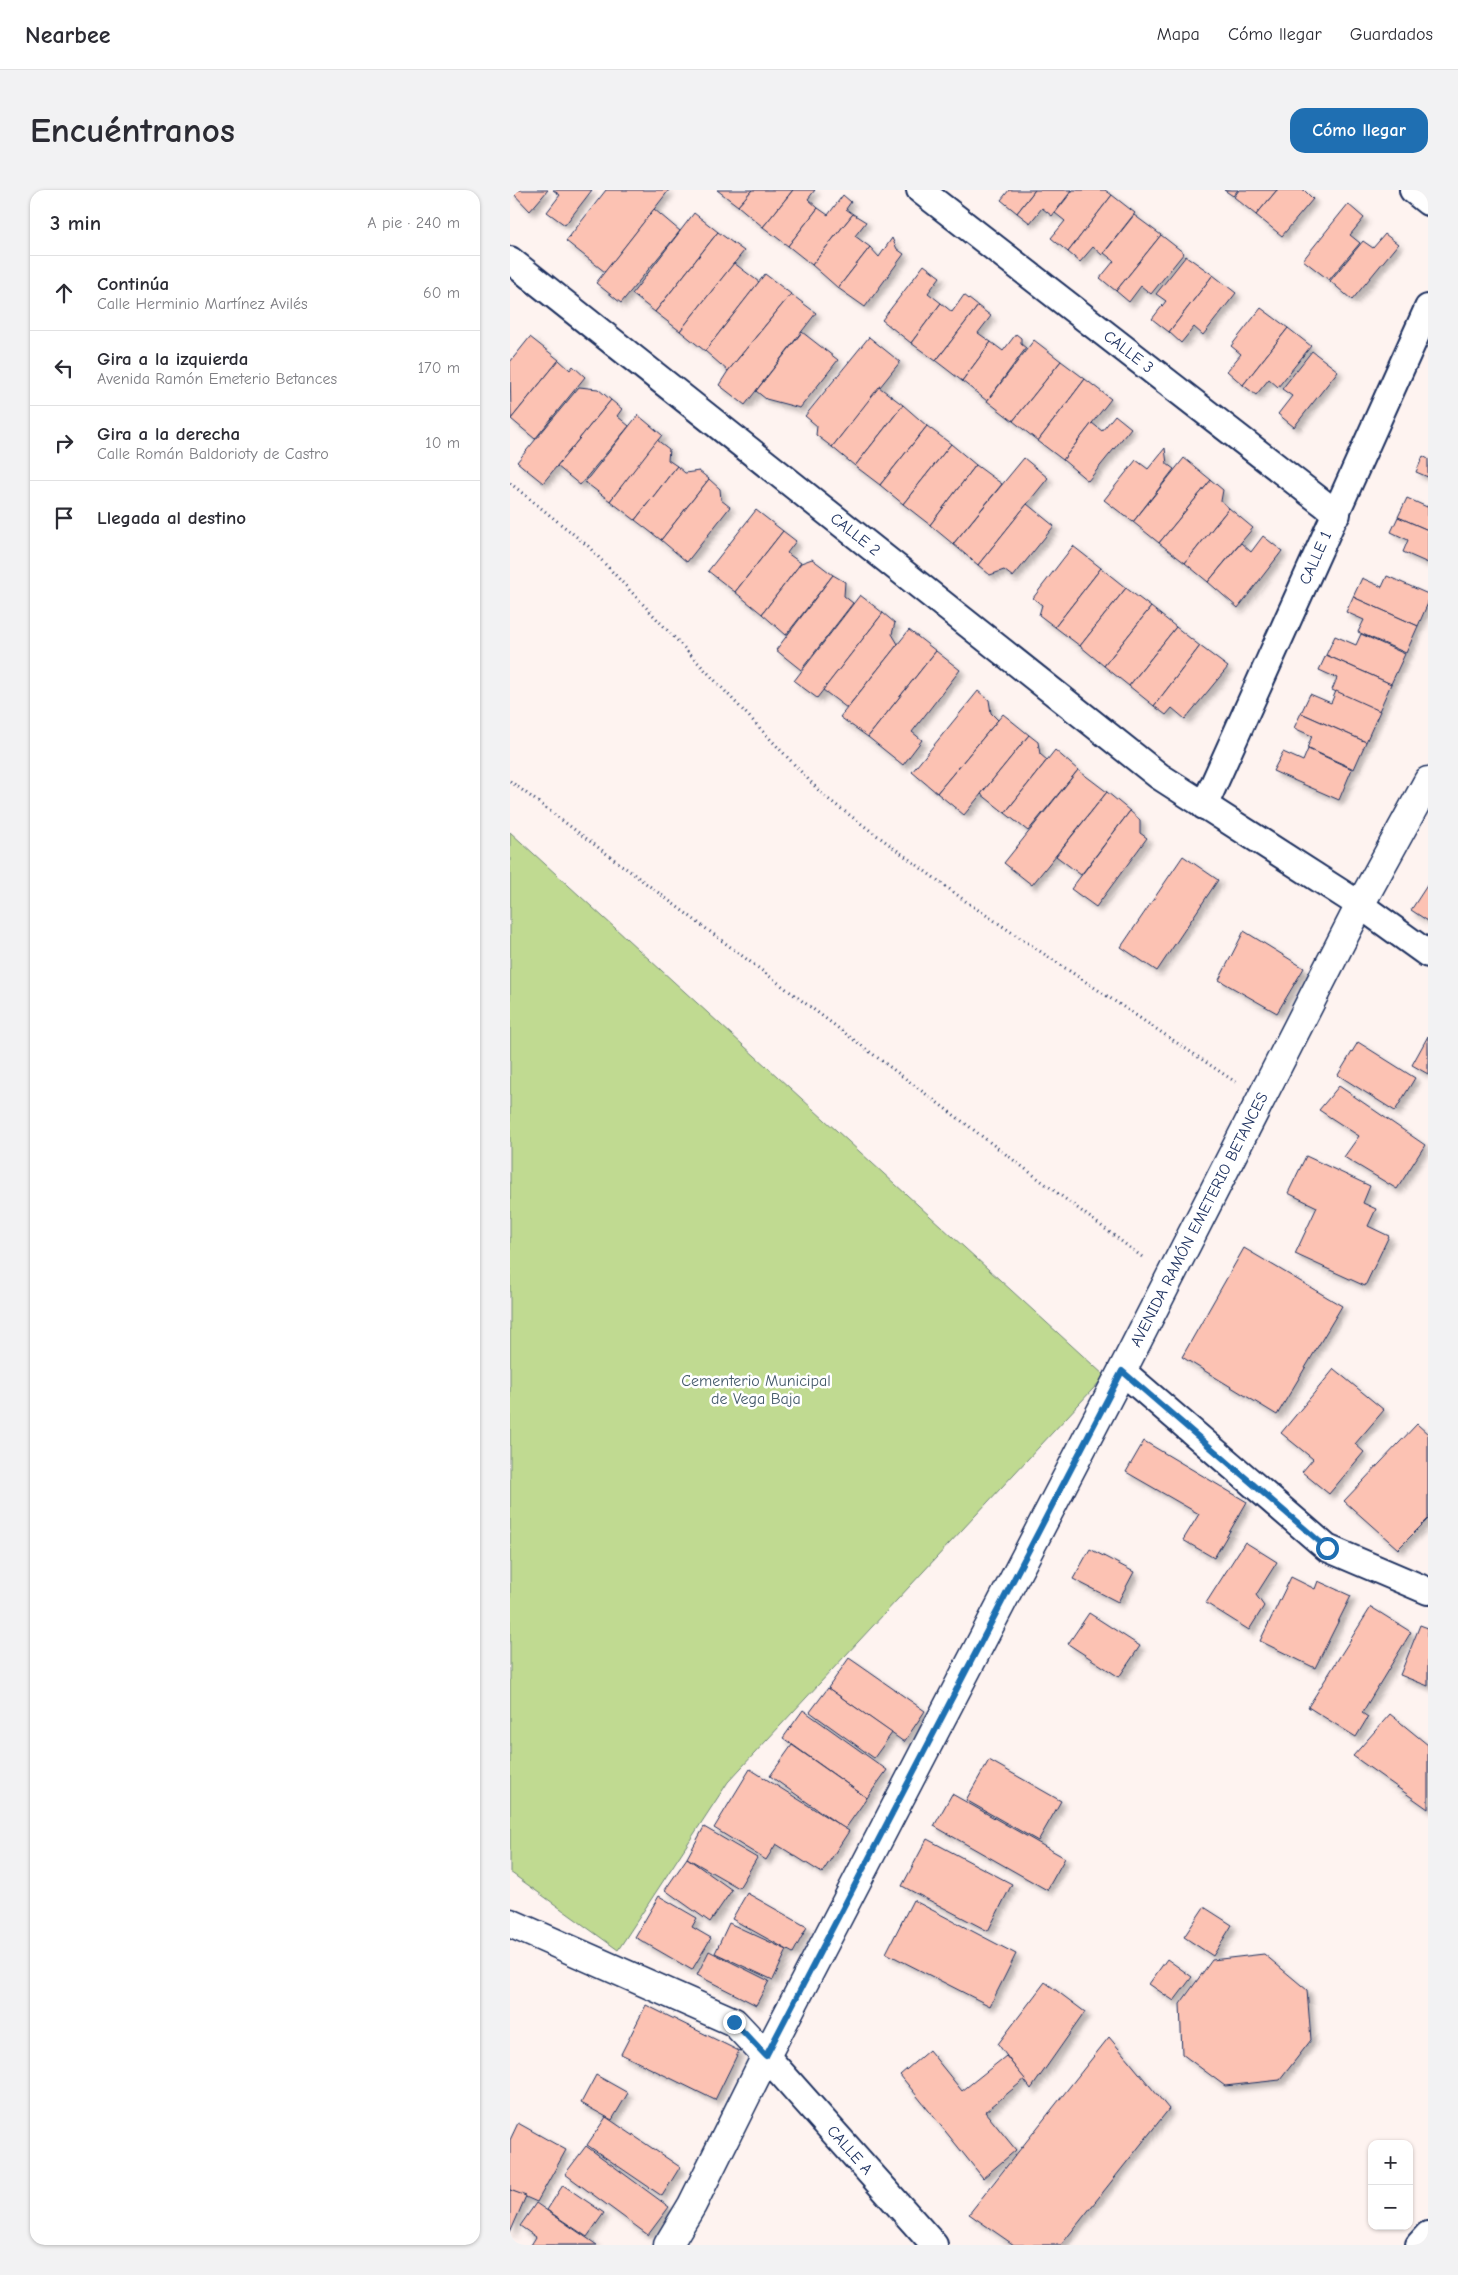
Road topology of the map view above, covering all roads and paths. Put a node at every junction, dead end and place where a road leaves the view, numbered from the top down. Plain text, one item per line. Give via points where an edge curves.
1 (920, 190) edge
2 (1413, 190) edge
3 (1428, 202) edge
4 (510, 260) edge
5 (1428, 308) edge
6 (510, 483) edge
7 (1336, 514) junction
8 (510, 781) edge
9 (1428, 781) edge
10 (1204, 806) junction
11 (1360, 905) junction
12 (1428, 954) edge
13 (1261, 1099) junction
14 (1170, 1277) junction
15 (1122, 1371) junction
16 (1428, 1591) edge
17 (510, 1923) edge
18 (766, 2056) junction
19 (1428, 2235) edge
20 (668, 2245) edge
21 (934, 2245) edge
22 (1419, 2245) edge

1 - 7 street, CALLE 3
2 - 3 street
4 - 10 street, CALLE 2 via 1151,770
5 - 7 street, CALLE 1
6 - 13 path via 588,546 824,796 968,903
7 - 10 street, CALLE 1
8 - 14 path
9 - 11 street, AVENIDA RAMÓN EMETERIO BETANCES
10 - 11 street, CALLE 2
11 - 12 street, CALLE 2
11 - 13 street, AVENIDA RAMÓN EMETERIO BETANCES
13 - 14 street, AVENIDA RAMÓN EMETERIO BETANCES
14 - 15 street, AVENIDA RAMÓN EMETERIO BETANCES
15 - 16 street via 1327,1548
15 - 18 street, AVENIDA RAMÓN EMETERIO BETANCES
17 - 18 street via 734,2022
18 - 20 street, AVENIDA RAMÓN EMETERIO BETANCES via 692,2205
18 - 21 street, CALLE A
19 - 22 street

